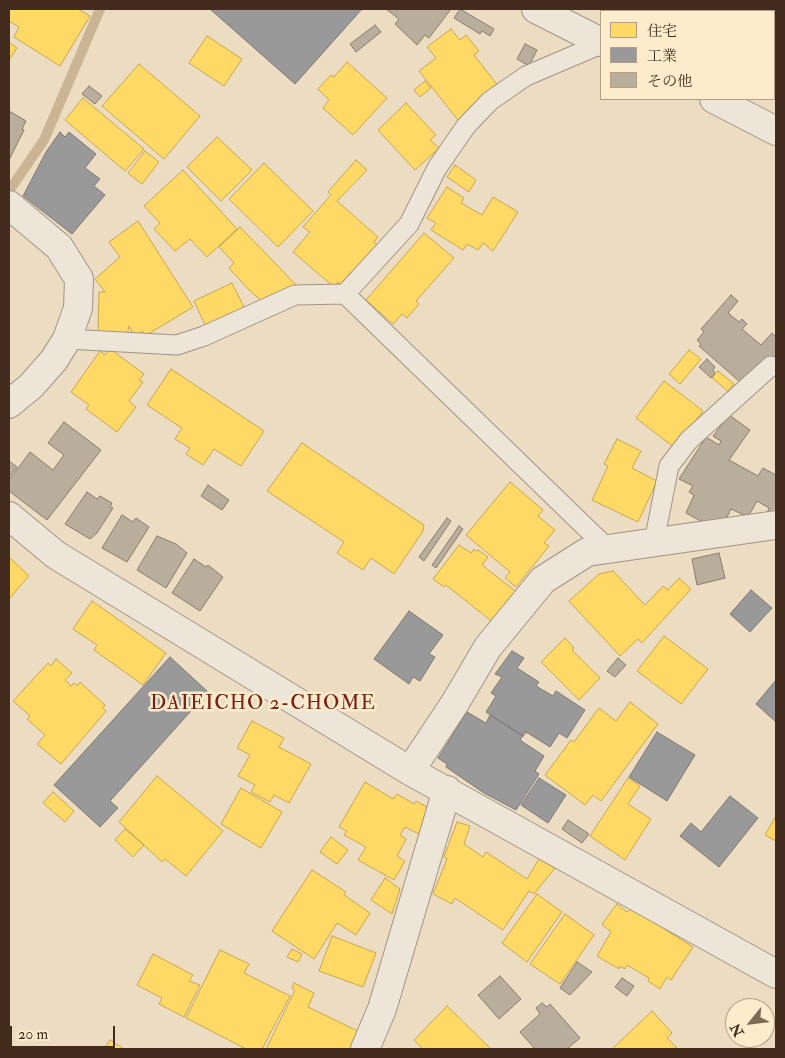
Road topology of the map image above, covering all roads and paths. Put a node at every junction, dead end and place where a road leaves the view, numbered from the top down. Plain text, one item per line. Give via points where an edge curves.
1 (536, 9) edge
2 (600, 42) edge
3 (600, 43) edge
4 (716, 100) edge
5 (776, 131) edge
6 (9, 205) edge
7 (345, 294) junction
8 (67, 339) junction
9 (771, 366) dead end
10 (9, 404) edge
11 (9, 516) edge
12 (776, 525) edge
13 (654, 542) junction
14 (608, 549) junction
15 (410, 771) junction
16 (447, 790) junction
17 (776, 974) edge
18 (365, 1049) edge

1 - 2 street
3 - 7 lane via 526,76 490,101 466,126 437,168 409,224
4 - 5 street
6 - 8 street via 59,247 79,279 78,308
7 - 8 lane via 295,295 177,345
7 - 14 lane
8 - 10 street via 31,386
9 - 13 lane via 689,440 669,466
11 - 15 street via 56,555
12 - 13 street
13 - 14 street
14 - 15 street via 587,552 543,580 488,647
15 - 16 street
16 - 17 street
16 - 18 street via 382,1009

